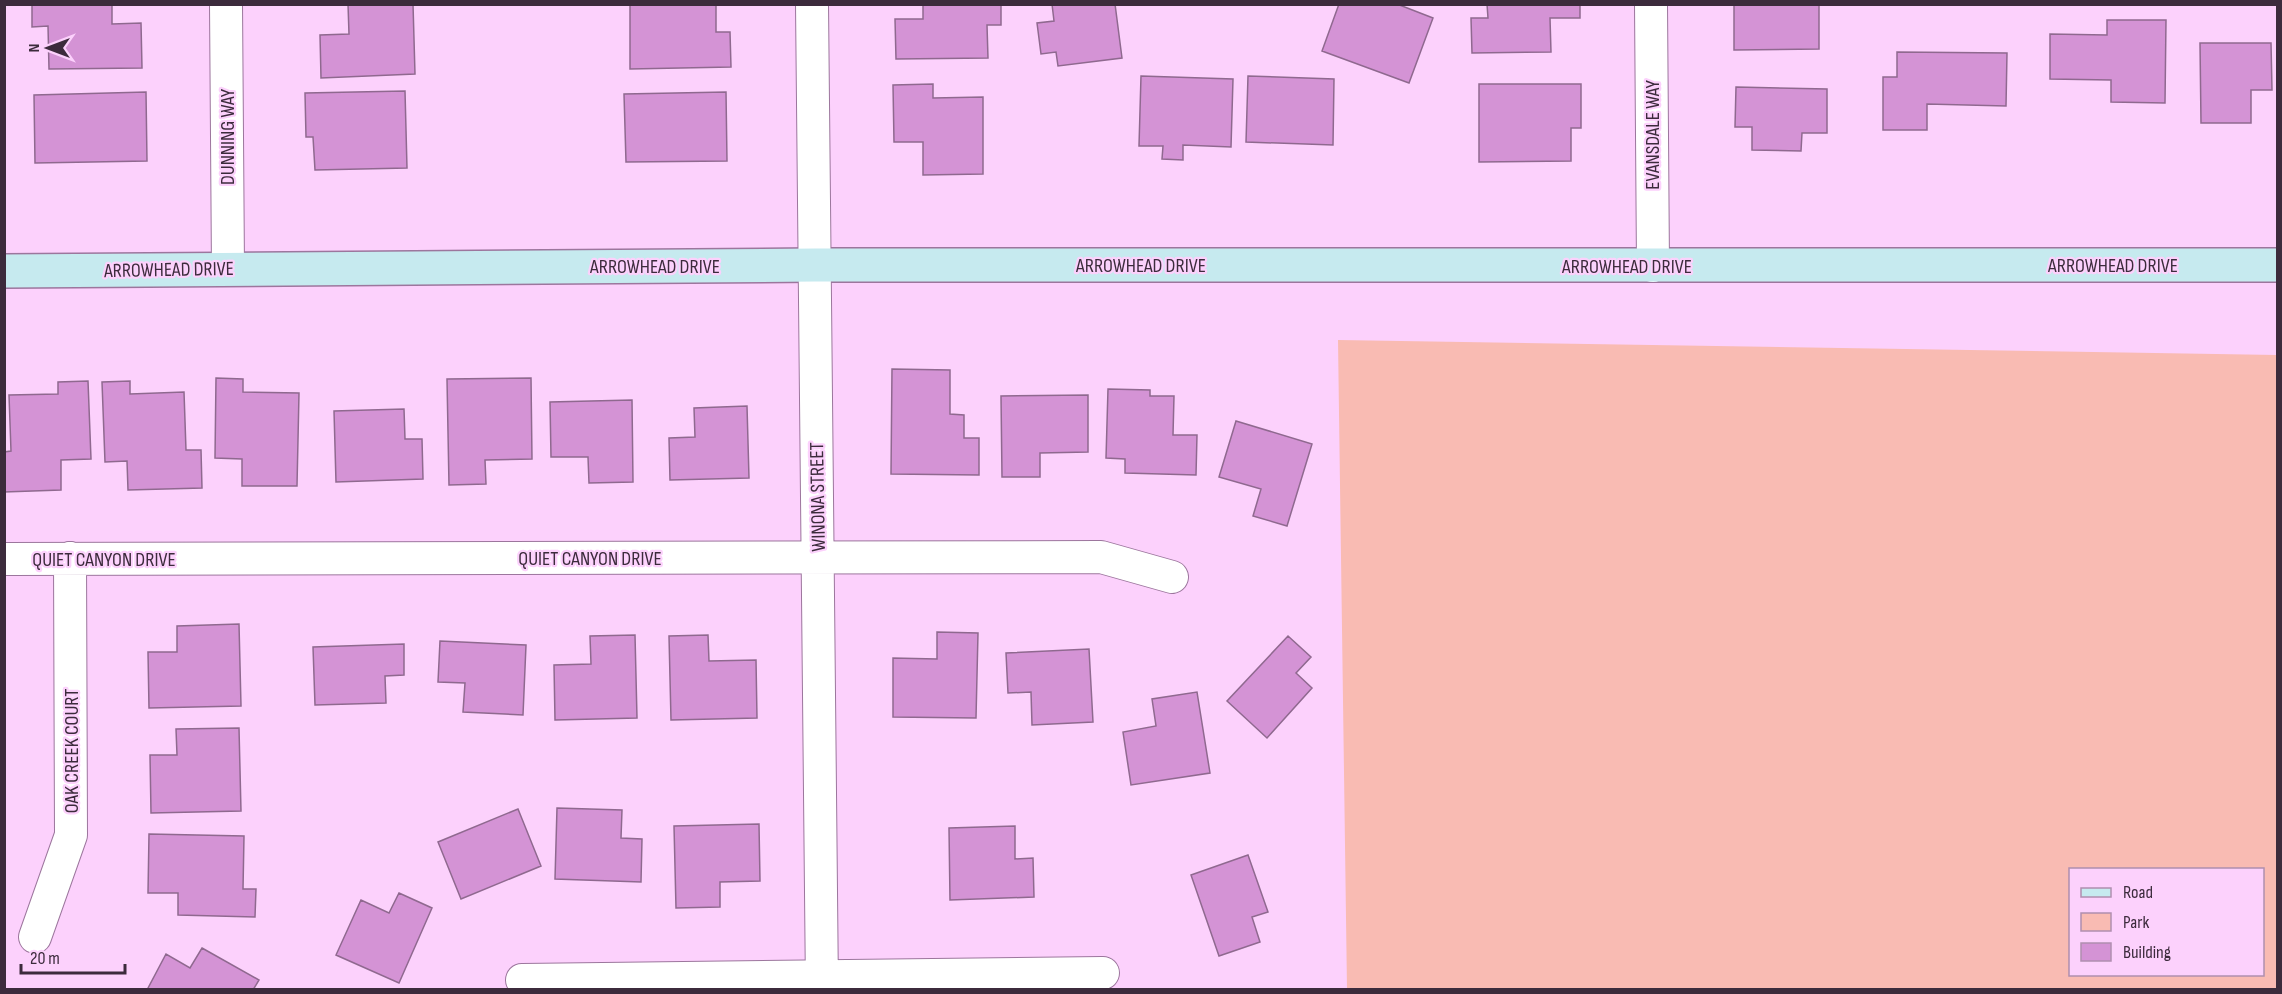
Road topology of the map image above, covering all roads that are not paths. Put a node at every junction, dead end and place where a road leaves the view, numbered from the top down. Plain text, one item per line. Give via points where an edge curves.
1 (226, 4) edge
2 (812, 4) edge
3 (1651, 4) edge
4 (815, 265) junction
5 (2277, 265) edge
6 (1653, 266) junction
7 (228, 268) junction
8 (4, 271) edge
9 (70, 558) junction
10 (818, 558) junction
11 (4, 559) edge
12 (1172, 578) dead end
13 (35, 937) dead end
14 (1103, 974) dead end
15 (522, 980) dead end
16 (822, 983) edge

1 - 7 street, DUNNING WAY
2 - 4 street, WINONA STREET
3 - 6 street, EVANSDALE WAY
4 - 6 main road, ARROWHEAD DRIVE
4 - 7 main road, ARROWHEAD DRIVE
4 - 10 street, WINONA STREET
5 - 6 main road, ARROWHEAD DRIVE
7 - 8 main road, ARROWHEAD DRIVE
9 - 10 street, QUIET CANYON DRIVE
9 - 11 street, QUIET CANYON DRIVE
9 - 13 street, OAK CREEK COURT via 72,835
10 - 12 street, QUIET CANYON DRIVE via 1101,557
10 - 16 street, WINONA STREET
14 - 16 street
15 - 16 street

